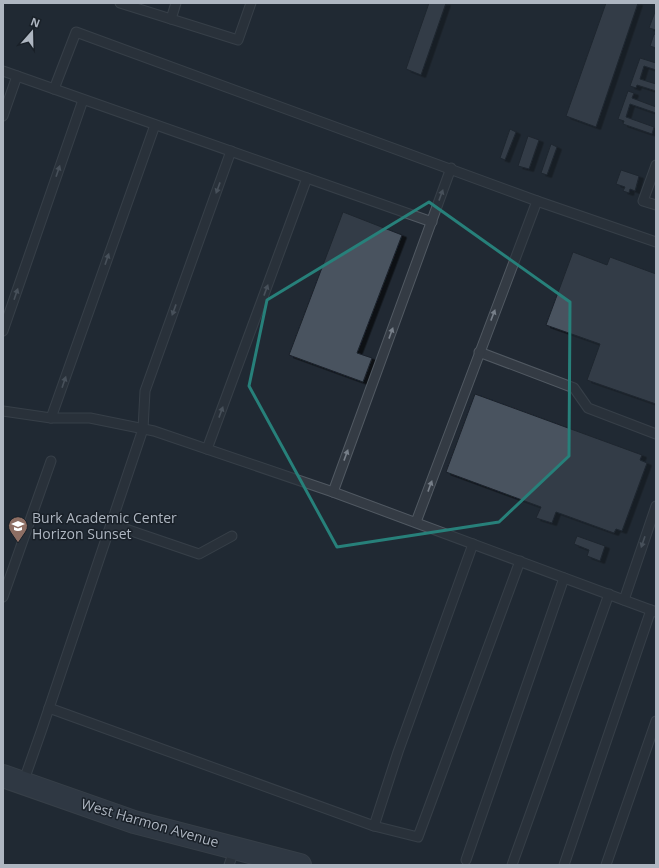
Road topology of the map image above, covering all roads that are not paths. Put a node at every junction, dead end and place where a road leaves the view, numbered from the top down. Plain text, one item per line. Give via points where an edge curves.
1 (120, 3) edge
2 (176, 3) edge
3 (251, 3) edge
4 (170, 19) junction
5 (3, 71) edge
6 (17, 76) junction
7 (54, 89) junction
8 (83, 100) junction
9 (3, 116) edge
10 (155, 125) junction
11 (231, 151) junction
12 (656, 165) edge
13 (451, 168) junction
14 (307, 178) junction
15 (537, 201) junction
16 (656, 205) edge
17 (432, 222) junction
18 (656, 242) edge
19 (3, 331) edge
20 (479, 352) junction
21 (3, 412) edge
22 (51, 418) junction
23 (143, 429) junction
24 (656, 434) edge
25 (207, 449) junction
26 (51, 462) dead end
27 (333, 492) junction
28 (656, 506) edge
29 (416, 522) junction
30 (111, 524) junction
31 (232, 536) dead end
32 (473, 544) junction
33 (520, 561) junction
34 (564, 578) junction
35 (609, 594) junction
36 (3, 597) edge
37 (624, 600) junction
38 (653, 611) edge
39 (49, 708) junction
40 (656, 721) edge
41 (13, 780) edge
42 (374, 826) junction
43 (232, 856) edge
44 (466, 860) dead end
45 (300, 865) edge
46 (512, 865) edge
47 (564, 865) edge
48 (606, 865) edge

1 - 4 lane
2 - 4 lane
3 - 4 lane via 238,40
5 - 6 lane
6 - 7 lane
6 - 9 lane
7 - 8 lane
7 - 13 lane via 76,32
8 - 10 lane
19 -> 8 lane
10 - 11 lane
22 -> 10 lane
11 - 14 lane
11 -> 23 lane via 144,391
12 - 16 lane via 643,201
13 - 15 lane
17 -> 13 lane
14 - 17 lane
25 -> 14 lane
15 - 18 lane
20 -> 15 lane
27 -> 17 lane
20 - 24 lane via 574,388 588,408
29 -> 20 lane
21 - 22 lane
22 - 23 lane via 90,418
23 - 25 lane
23 - 30 lane
25 - 27 lane
26 - 36 lane
27 - 29 lane
28 -> 37 lane
29 - 32 lane
30 - 31 lane via 199,554
30 - 39 lane
32 - 33 lane
32 - 42 lane
33 - 34 lane
33 - 42 lane via 418,837
34 - 35 lane
34 - 44 lane
35 - 37 lane
35 - 46 lane
37 - 38 lane
38 - 47 lane
39 - 41 lane
39 - 42 lane
40 - 48 lane
41 - 43 main road, West Harmon Avenue
43 - 45 main road, West Harmon Avenue

